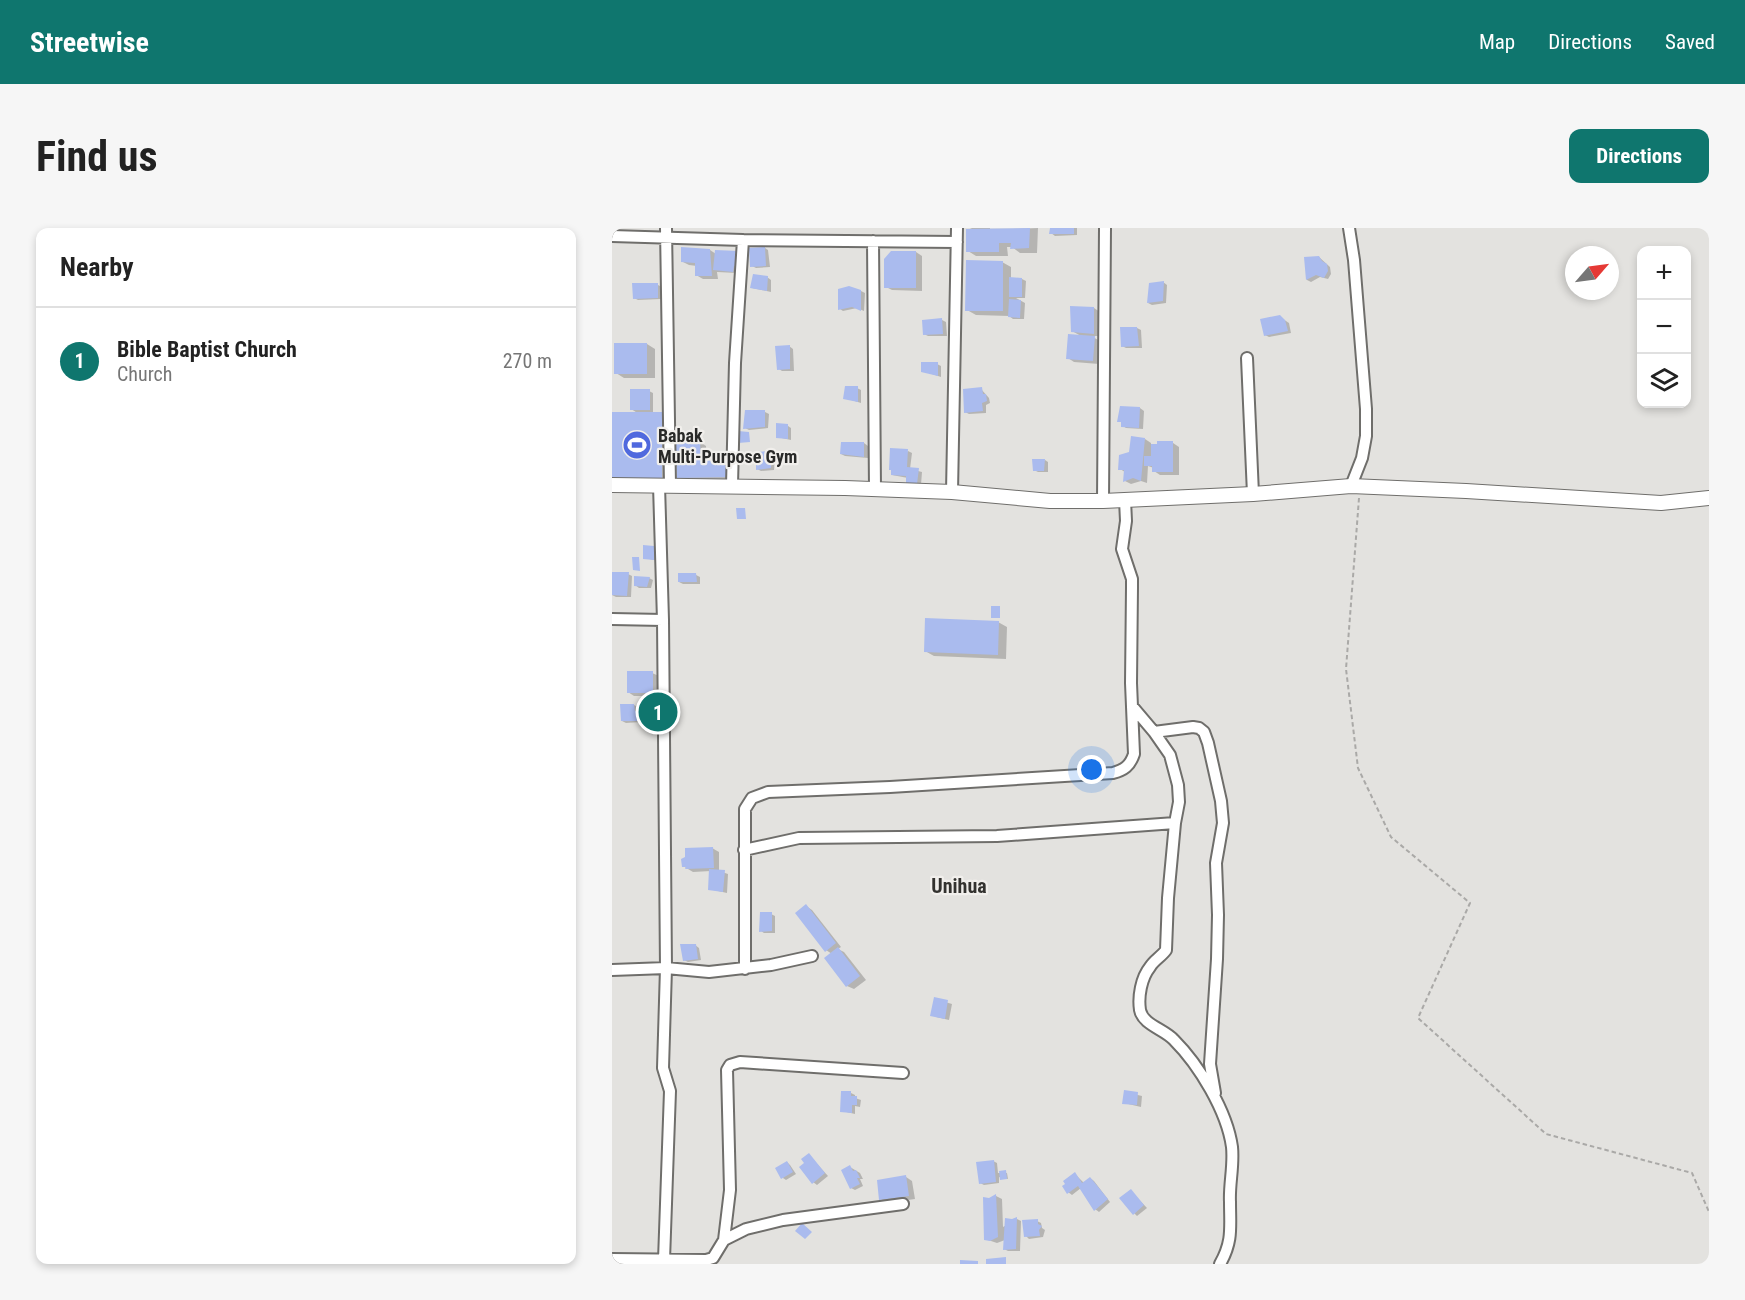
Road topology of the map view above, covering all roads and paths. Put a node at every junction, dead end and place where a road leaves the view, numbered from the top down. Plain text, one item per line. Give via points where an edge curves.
1 (957, 228) edge
2 (1105, 228) edge
3 (1349, 228) edge
4 (665, 232) edge
5 (612, 236) edge
6 (743, 240) junction
7 (873, 241) junction
8 (957, 242) junction
9 (1247, 358) dead end
10 (612, 485) edge
11 (664, 485) junction
12 (732, 485) junction
13 (1355, 486) junction
14 (875, 489) junction
15 (952, 492) junction
16 (1253, 494) junction
17 (1709, 498) edge
18 (1125, 500) junction
19 (1103, 501) junction
20 (612, 619) edge
21 (663, 620) junction
22 (1132, 706) junction
23 (1154, 732) junction
24 (1175, 823) junction
25 (744, 850) junction
26 (812, 956) dead end
27 (666, 968) junction
28 (745, 969) junction
29 (612, 970) edge
30 (903, 1073) dead end
31 (1216, 1101) junction
32 (903, 1204) dead end
33 (1709, 1212) edge
34 (724, 1240) junction
35 (612, 1259) edge
36 (664, 1260) junction
37 (714, 1261) edge
38 (1220, 1264) edge

1 - 8 street
2 - 19 street
3 - 13 street via 1366,409 1366,436
4 - 5 street
4 - 6 street
4 - 11 street
6 - 7 street
6 - 12 street
7 - 8 street
7 - 14 street
8 - 15 street
9 - 16 street
10 - 11 street
11 - 12 street
11 - 21 street
12 - 14 street
13 - 16 street
13 - 17 street via 1661,503
13 - 33 path via 1346,669 1358,768 1391,837 1470,903 1418,1018 1546,1134 1692,1173
14 - 15 street
15 - 19 street via 1050,501
16 - 18 street
18 - 19 street
18 - 22 street via 1122,549 1132,579
20 - 21 street
21 - 27 street
22 - 23 street
22 - 25 street via 1134,754 1121,771 768,792 752,798 745,809
23 - 24 street via 1175,770 1179,802
23 - 31 street via 1193,727 1204,732 1221,801 1210,1064
24 - 25 street via 997,836 799,838
24 - 31 street via 1166,951 1143,978 1140,1008 1149,1023 1174,1040
25 - 28 street
26 - 28 street
27 - 28 street via 709,972
27 - 29 street
27 - 36 street via 663,1068 670,1091
30 - 34 street via 740,1062 730,1065 730,1190
31 - 38 street via 1232,1147 1230,1240
32 - 34 street via 783,1221
34 - 37 street
35 - 36 street
36 - 37 street

